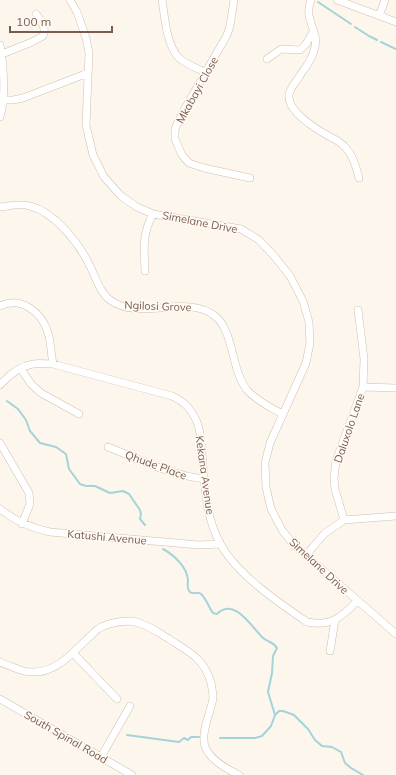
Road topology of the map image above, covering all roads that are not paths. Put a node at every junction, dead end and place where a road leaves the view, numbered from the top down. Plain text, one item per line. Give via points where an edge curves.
1 (70, 0) edge
2 (162, 0) edge
3 (234, 0) edge
4 (311, 0) edge
5 (337, 0) edge
6 (386, 0) edge
7 (36, 14) dead end
8 (379, 16) junction
9 (396, 22) edge
10 (313, 32) junction
11 (0, 45) edge
12 (2, 54) junction
13 (267, 59) dead end
14 (205, 72) junction
15 (88, 74) junction
16 (2, 100) edge
17 (0, 117) edge
18 (250, 178) dead end
19 (359, 178) dead end
20 (0, 207) edge
21 (153, 214) junction
22 (145, 271) dead end
23 (0, 306) edge
24 (358, 310) dead end
25 (52, 364) junction
26 (21, 369) junction
27 (0, 385) edge
28 (363, 387) junction
29 (396, 388) edge
30 (79, 414) dead end
31 (282, 414) junction
32 (0, 442) edge
33 (108, 447) dead end
34 (204, 479) junction
35 (0, 509) edge
36 (396, 516) edge
37 (344, 520) junction
38 (22, 524) junction
39 (220, 544) junction
40 (306, 555) junction
41 (358, 601) junction
42 (336, 620) junction
43 (396, 634) edge
44 (330, 651) dead end
45 (73, 653) junction
46 (0, 662) edge
47 (0, 699) edge
48 (117, 699) dead end
49 (130, 706) dead end
50 (101, 757) junction
51 (132, 775) edge
52 (239, 775) edge

1 - 15 street, Simelane Drive via 86,38 89,53
2 - 14 street via 172,46 179,57 190,66
3 - 14 street, Mkabayi Close via 227,35
4 - 10 street via 308,13
5 - 8 street
6 - 8 street
7 - 12 street via 45,31 43,36
8 - 9 street
10 - 13 street via 300,50 281,49
10 - 19 street via 316,39 313,55 291,88 289,100 308,123 346,147 355,163
11 - 12 street
12 - 16 street
14 - 18 street, Mkabayi Close via 175,129 177,146 189,163
15 - 16 street via 23,98
15 - 21 street, Simelane Drive via 86,125 93,155 104,177 121,196
16 - 17 street
20 - 31 street, Ngilosi Grove via 30,206 47,214 74,239 84,253 102,291 120,305 138,308 193,307 205,310 216,317 226,331 238,375 247,389 259,401
21 - 22 street via 145,232
21 - 31 street, Simelane Drive via 241,229 259,240 290,276 303,301 309,322 310,343 306,363
23 - 25 street via 18,302 40,316 48,332
24 - 28 street, Daluxolo Lane via 364,359
25 - 26 street, Kekana Avenue via 32,364
25 - 34 street, Kekana Avenue via 183,401 197,423
26 - 27 street, Kekana Avenue via 7,377
26 - 30 street via 41,393
28 - 29 street
28 - 37 street, Daluxolo Lane via 336,461 335,489
31 - 40 street, Simelane Drive via 265,463 266,487 271,509 282,530
32 - 38 street via 29,493 30,504
33 - 34 street, Qhude Place via 171,472
34 - 39 street, Kekana Avenue via 208,511
35 - 38 street, Katushi Avenue
36 - 37 street
37 - 40 street via 325,533
38 - 39 street, Katushi Avenue via 50,532 199,545
39 - 42 street, Kekana Avenue via 237,566 256,584 307,622 316,624
40 - 41 street, Simelane Drive
41 - 42 street, Kekana Avenue
41 - 43 street, Simelane Drive
42 - 44 street
45 - 46 street via 57,666 38,672 25,671
45 - 48 street
45 - 52 street via 99,629 128,620 152,628 195,655 208,674 213,698 203,740 206,749 219,762
47 - 50 street, South Spinal Road
49 - 50 street
50 - 51 street, South Spinal Road

